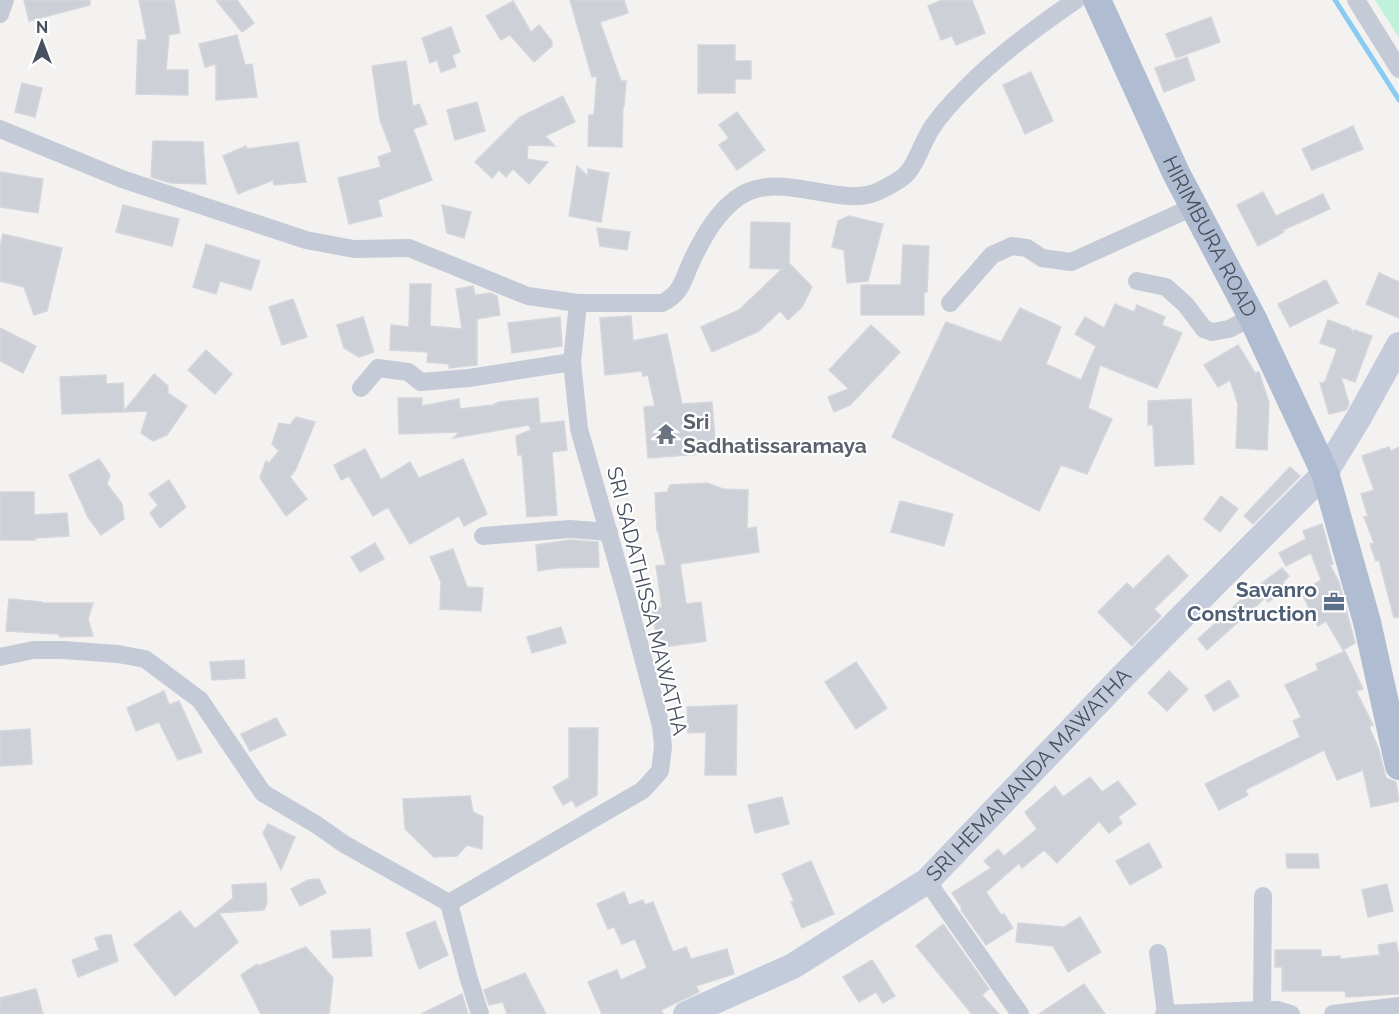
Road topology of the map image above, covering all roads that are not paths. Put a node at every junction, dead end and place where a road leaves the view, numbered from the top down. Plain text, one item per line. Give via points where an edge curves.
1 (5, 0) edge
2 (1076, 0) edge
3 (1097, 0) edge
4 (1356, 0) edge
5 (0, 14) edge
6 (1399, 69) edge
7 (1, 125) edge
8 (1193, 207) junction
9 (1137, 281) dead end
10 (578, 303) junction
11 (950, 303) dead end
12 (1252, 317) junction
13 (1399, 345) edge
14 (572, 362) junction
15 (361, 388) dead end
16 (1325, 473) junction
17 (609, 532) junction
18 (483, 536) dead end
19 (0, 657) edge
20 (1399, 766) edge
21 (927, 881) junction
22 (1263, 896) dead end
23 (449, 903) junction
24 (1158, 953) dead end
25 (1399, 1006) edge
26 (1262, 1010) junction
27 (1165, 1013) edge
28 (480, 1014) edge
29 (686, 1014) edge
30 (1020, 1014) edge
31 (1291, 1014) edge
32 (1333, 1014) edge

1 - 5 street
2 - 10 street via 966,88 933,126 908,172 881,191 861,196 784,185 760,188 740,196 720,212 674,298 662,303
3 - 8 main road, HIRIMBURA ROAD
4 - 6 street
7 - 10 street via 122,179 306,240 354,249 409,248 528,296
8 - 11 street via 1071,262 1042,258 1027,248 1012,246 992,255
8 - 12 main road, HIRIMBURA ROAD
9 - 12 street via 1166,287 1204,329 1212,332 1229,329
10 - 14 street, SRI SADATHISSA MAWATHA
12 - 16 main road, HIRIMBURA ROAD
13 - 16 main road, SRI HEMANANDA MAWATHA
14 - 15 street via 421,382 408,372 378,368
14 - 17 street, SRI SADATHISSA MAWATHA via 579,429
16 - 20 main road, HIRIMBURA ROAD via 1367,622
16 - 21 main road, SRI HEMANANDA MAWATHA
17 - 18 street via 570,529
17 - 23 street, SRI SADATHISSA MAWATHA via 661,726 660,771 644,790
19 - 23 street via 33,650 63,650 145,659 200,700 263,794
21 - 29 main road, SRI HEMANANDA MAWATHA via 794,966
21 - 30 street
22 - 26 street
23 - 28 street
24 - 27 street
25 - 32 street
26 - 27 street
26 - 31 street

